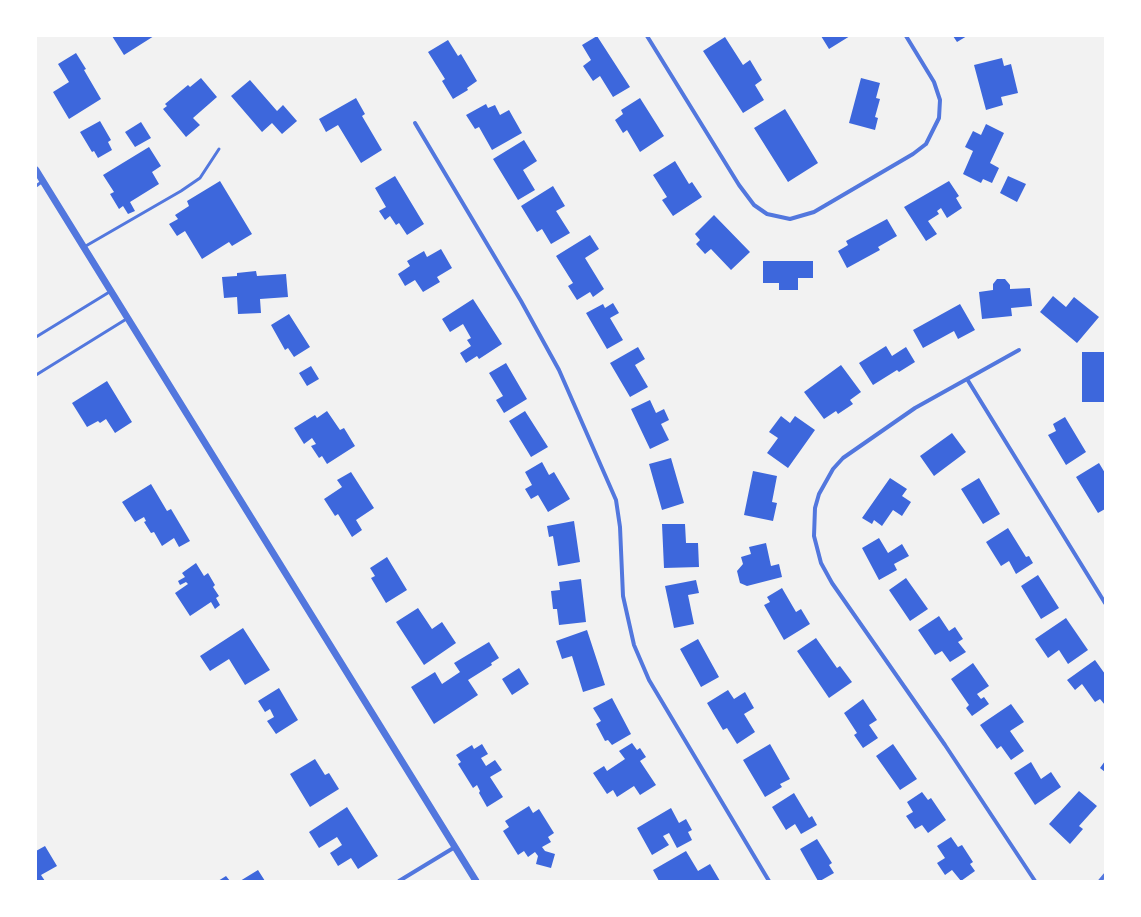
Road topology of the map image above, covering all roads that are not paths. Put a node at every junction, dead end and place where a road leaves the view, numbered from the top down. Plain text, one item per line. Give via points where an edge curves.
1 (647, 36) edge
2 (906, 36) edge
3 (415, 123) dead end
4 (219, 149) dead end
5 (36, 170) edge
6 (43, 181) junction
7 (36, 186) edge
8 (84, 247) junction
9 (111, 291) junction
10 (128, 318) junction
11 (36, 336) edge
12 (1019, 350) dead end
13 (36, 375) edge
14 (967, 379) junction
15 (1105, 603) edge
16 (455, 848) junction
17 (1105, 875) edge
18 (399, 881) edge
19 (476, 881) edge
20 (769, 881) edge
21 (1035, 881) edge
22 (1100, 881) edge

1 - 2 street via 754,205 767,214 790,219 814,212 926,144 939,118 940,100 934,82
3 - 20 street via 521,300 559,370 616,500 620,527 623,596 634,645 649,680
4 - 8 lane via 200,178
5 - 6 street
6 - 7 lane
6 - 8 street
8 - 9 street
9 - 10 street
9 - 11 lane
10 - 13 lane
10 - 16 street
12 - 14 street
14 - 15 street
14 - 21 street via 915,408 843,458 833,469 819,494 815,508 814,536 821,563 832,582
16 - 18 street
16 - 19 street
17 - 22 street

